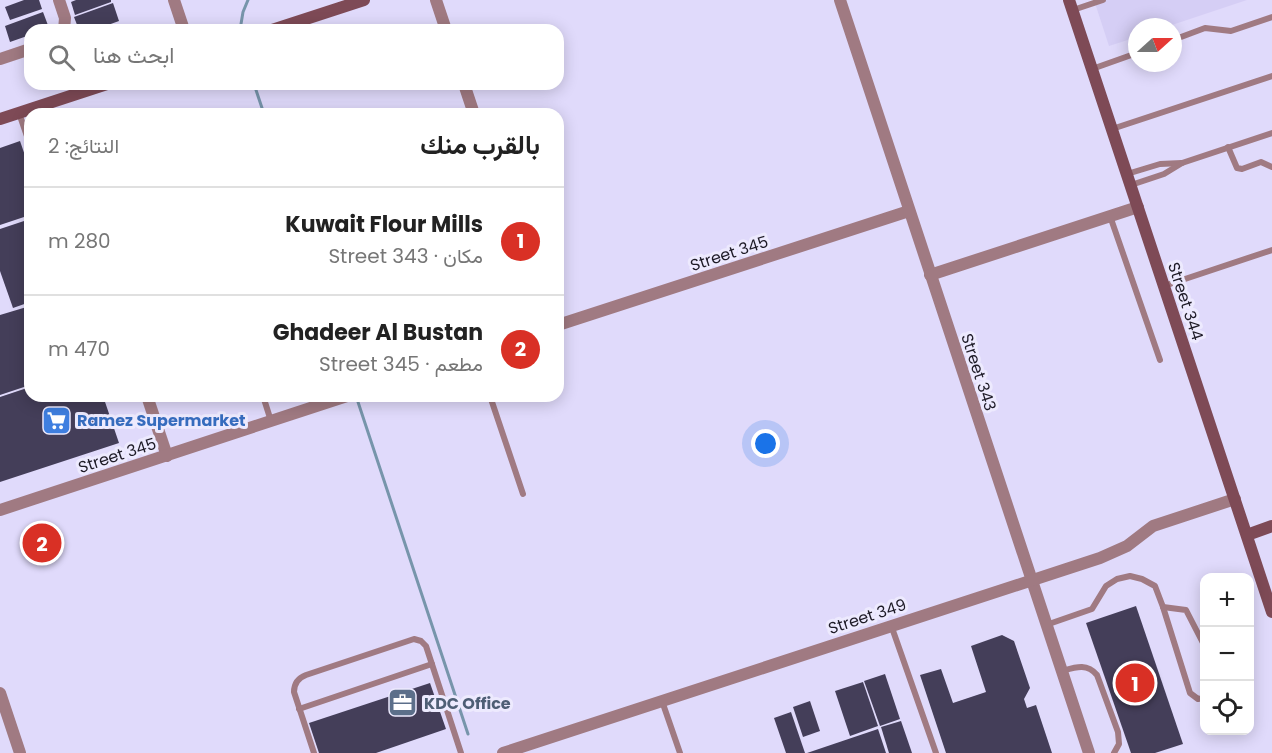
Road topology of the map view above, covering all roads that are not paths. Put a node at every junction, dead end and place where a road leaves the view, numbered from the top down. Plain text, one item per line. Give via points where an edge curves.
1 (59, 0) edge
2 (174, 0) edge
3 (364, 0) edge
4 (436, 0) edge
5 (840, 0) edge
6 (1103, 0) edge
7 (338, 4) edge
8 (1071, 5) edge
9 (1272, 17) edge
10 (64, 24) edge
11 (182, 24) edge
12 (287, 24) edge
13 (444, 24) edge
14 (1182, 37) edge
15 (24, 51) edge
16 (1128, 56) edge
17 (0, 59) edge
18 (1092, 69) junction
19 (1272, 76) edge
20 (93, 90) edge
21 (466, 90) edge
22 (52, 108) edge
23 (472, 108) edge
24 (24, 112) edge
25 (19, 113) junction
26 (0, 119) edge
27 (24, 128) edge
28 (1112, 129) junction
29 (1272, 133) edge
30 (1228, 147) junction
31 (1182, 163) junction
32 (1272, 167) edge
33 (1129, 180) junction
34 (1138, 207) junction
35 (909, 211) junction
36 (1110, 216) junction
37 (1272, 250) edge
38 (930, 275) junction
39 (1164, 286) junction
40 (564, 323) edge
41 (1160, 360) dead end
42 (149, 402) edge
43 (265, 402) edge
44 (329, 402) edge
45 (492, 402) edge
46 (272, 421) junction
47 (167, 456) junction
48 (523, 494) dead end
49 (1235, 499) junction
50 (0, 510) edge
51 (1272, 526) edge
52 (1247, 535) junction
53 (1030, 580) junction
54 (1163, 607) junction
55 (1272, 612) edge
56 (891, 625) junction
57 (1045, 625) junction
58 (1200, 637) edge
59 (432, 664) junction
60 (1061, 672) junction
61 (0, 693) edge
62 (1200, 699) edge
63 (662, 700) junction
64 (299, 709) junction
65 (20, 753) edge
66 (314, 753) edge
67 (461, 753) edge
68 (503, 753) edge
69 (680, 753) edge
70 (936, 753) edge
71 (1089, 753) edge
72 (1114, 753) edge

1 - 10 street
2 - 11 street
3 - 7 main road
4 - 13 street
5 - 35 street, Street 343
6 - 8 lane
7 - 12 main road
8 - 18 main road, Street 344
9 - 14 lane via 1231,31 1205,28
15 - 17 street
16 - 18 lane
18 - 28 main road, Street 344
19 - 28 lane
20 - 22 main road
21 - 23 street
24 - 25 main road
25 - 26 main road
25 - 27 lane
28 - 33 main road, Street 344
29 - 30 lane
30 - 31 lane
30 - 32 lane via 1237,168 1261,162
31 - 33 lane via 1164,174
31 - 33 lane via 1160,164
33 - 34 main road, Street 344
34 - 36 street
34 - 39 main road, Street 344
35 - 38 street, Street 343
35 - 40 street, Street 345
36 - 38 street
36 - 41 lane
37 - 39 lane
38 - 53 street, Street 343
39 - 49 main road, Street 344
42 - 47 street
43 - 46 lane
44 - 46 street, Street 345
45 - 48 lane
46 - 47 street, Street 345
47 - 50 street, Street 345
49 - 52 main road, Street 344
49 - 53 street, Street 349 via 1153,526 1127,546 1100,558
51 - 52 main road
52 - 55 main road, Street 344
53 - 56 street, Street 349
53 - 57 street, Street 343
54 - 57 lane via 1155,586 1130,576 1106,586 1092,609
54 - 58 lane via 1186,610
54 - 62 lane via 1190,693
56 - 63 street, Street 349
56 - 70 lane
57 - 60 street, Street 343
59 - 64 lane
59 - 64 lane via 426,646 414,639 362,656 298,679 294,692
59 - 67 lane
60 - 71 street, Street 343
60 - 72 lane via 1082,666 1093,669 1097,675 1118,732 1119,744
61 - 65 street
63 - 68 street, Street 349
63 - 69 lane
64 - 66 lane

